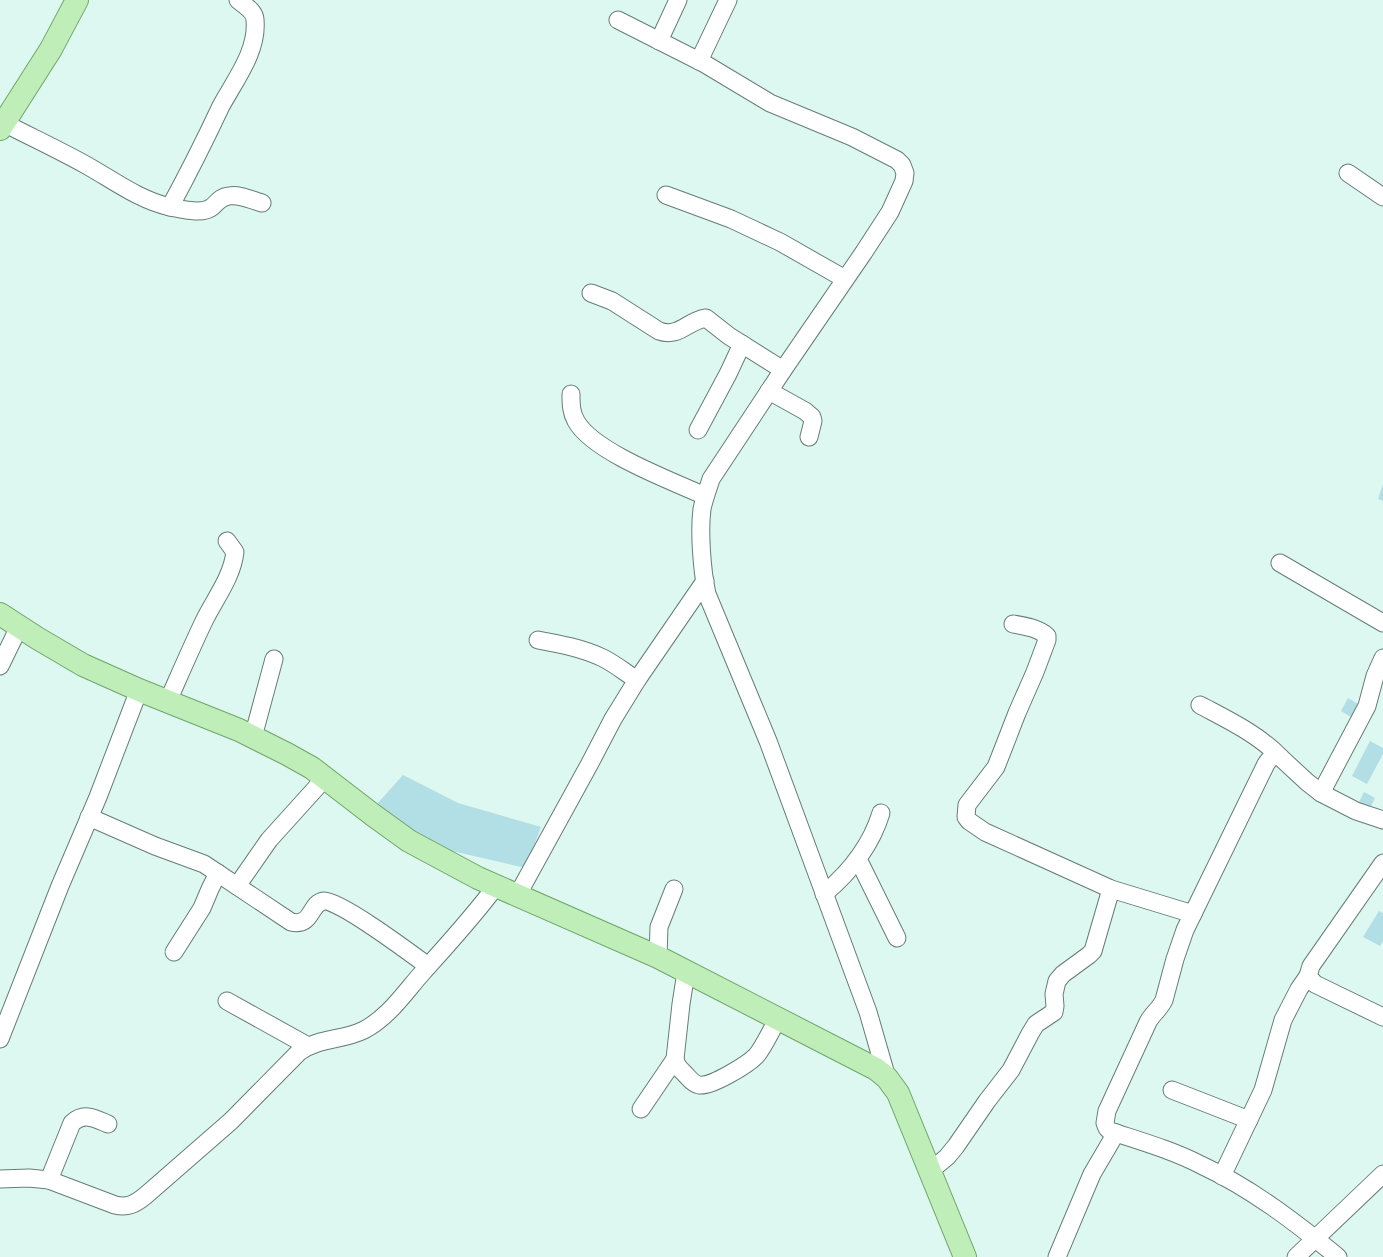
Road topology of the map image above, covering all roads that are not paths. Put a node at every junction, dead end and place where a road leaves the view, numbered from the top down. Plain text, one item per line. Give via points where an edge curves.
1 (77, 0) edge
2 (238, 0) edge
3 (678, 0) edge
4 (728, 0) edge
5 (618, 20) dead end
6 (659, 41) junction
7 (699, 61) junction
8 (2, 126) edge
9 (1348, 173) dead end
10 (666, 195) dead end
11 (1383, 197) edge
12 (262, 203) dead end
13 (170, 207) junction
14 (845, 279) junction
15 (591, 293) dead end
16 (742, 344) junction
17 (783, 370) junction
18 (769, 391) junction
19 (571, 394) dead end
20 (698, 430) dead end
21 (809, 437) dead end
22 (705, 496) junction
23 (228, 541) dead end
24 (1280, 563) dead end
25 (704, 581) junction
26 (0, 614) edge
27 (1383, 623) edge
28 (1013, 624) dead end
29 (19, 627) junction
30 (538, 640) dead end
31 (1383, 658) edge
32 (274, 659) dead end
33 (0, 666) edge
34 (637, 680) junction
35 (139, 690) junction
36 (168, 701) junction
37 (1200, 705) dead end
38 (252, 737) junction
39 (1280, 757) junction
40 (325, 778) junction
41 (1321, 793) junction
42 (881, 812) dead end
43 (89, 817) junction
44 (1383, 820) edge
45 (858, 859) junction
46 (1382, 867) edge
47 (218, 874) junction
48 (236, 886) junction
49 (496, 886) junction
50 (674, 889) dead end
51 (1111, 889) junction
52 (824, 894) junction
53 (517, 896) junction
54 (1193, 914) junction
55 (897, 938) dead end
56 (174, 952) dead end
57 (658, 957) junction
58 (428, 966) junction
59 (686, 972) junction
60 (1308, 976) junction
61 (227, 1001) dead end
62 (1383, 1017) edge
63 (778, 1019) junction
64 (0, 1039) edge
65 (308, 1046) junction
66 (675, 1059) junction
67 (887, 1078) junction
68 (1172, 1090) dead end
69 (641, 1109) dead end
70 (1249, 1120) junction
71 (108, 1124) dead end
72 (1116, 1133) junction
73 (930, 1171) junction
74 (1383, 1174) edge
75 (1222, 1176) junction
76 (0, 1179) edge
77 (49, 1180) junction
78 (1315, 1238) junction
79 (965, 1257) edge
80 (1057, 1257) edge
81 (1296, 1257) edge
82 (1338, 1257) edge

1 - 8 main road
2 - 13 street via 256,18 250,52
3 - 6 street
4 - 7 street
5 - 6 street
6 - 7 street
7 - 14 street via 770,103 852,137 902,165 904,181 890,212
8 - 13 street via 86,165 144,199
9 - 11 street
10 - 14 street via 718,214 780,242
12 - 13 street via 236,195 221,198 211,208 204,210
14 - 17 street
15 - 16 street via 612,301 659,332 677,332 696,320 706,318
16 - 17 street
16 - 20 street
17 - 18 street
18 - 21 street via 812,417
18 - 22 street via 711,479
19 - 22 street via 571,408 576,422 595,440 613,453
22 - 25 street via 701,522
23 - 36 street via 235,552 232,565
24 - 27 street
25 - 34 street
25 - 52 street via 707,594 768,741
26 - 29 main road
28 - 51 street via 1043,632 1047,640 996,767 967,805 966,817 985,832
29 - 33 street
29 - 35 main road via 83,665
30 - 34 street via 565,644 595,655
31 - 41 street via 1367,706
32 - 38 street
34 - 53 street via 613,719
35 - 36 main road
35 - 43 street
36 - 38 main road
37 - 39 street via 1249,732
38 - 40 main road via 312,768
39 - 41 street
39 - 54 street via 1270,758 1266,764
40 - 48 street via 273,835
40 - 49 main road via 409,841
41 - 44 street via 1356,811
42 - 45 street via 870,841
43 - 47 street via 204,864
43 - 64 street
45 - 52 street via 841,880
45 - 55 street
46 - 60 street via 1311,966
47 - 48 street
47 - 56 street via 202,908
48 - 58 street via 290,922 297,924 304,922 319,903 324,901 339,905
49 - 53 main road
49 - 58 street via 474,915
50 - 57 street via 659,927
51 - 54 street
51 - 73 street via 1093,951 1063,974 1058,981 1054,994 1054,1012 1036,1024 1011,1070 956,1146
52 - 67 street via 868,1012
53 - 57 main road
54 - 72 street via 1175,959 1162,1005 1148,1022 1107,1111 1107,1128
57 - 59 main road
58 - 65 street via 388,1013 364,1030
59 - 63 main road
59 - 66 street
60 - 62 street via 1315,984
60 - 70 street via 1283,1020 1263,1090
61 - 65 street
63 - 66 street via 752,1060 708,1085 694,1083 679,1069
63 - 67 main road via 876,1069
65 - 77 street via 289,1061 231,1121 134,1204 124,1207 115,1205
66 - 69 street
67 - 73 main road via 898,1093
68 - 70 street
70 - 75 street
71 - 77 street via 86,1116 77,1118 72,1123
72 - 75 street via 1173,1152
72 - 80 street via 1092,1174
73 - 79 main road
74 - 78 street
75 - 78 street via 1250,1191
76 - 77 street
78 - 81 street
78 - 82 street

